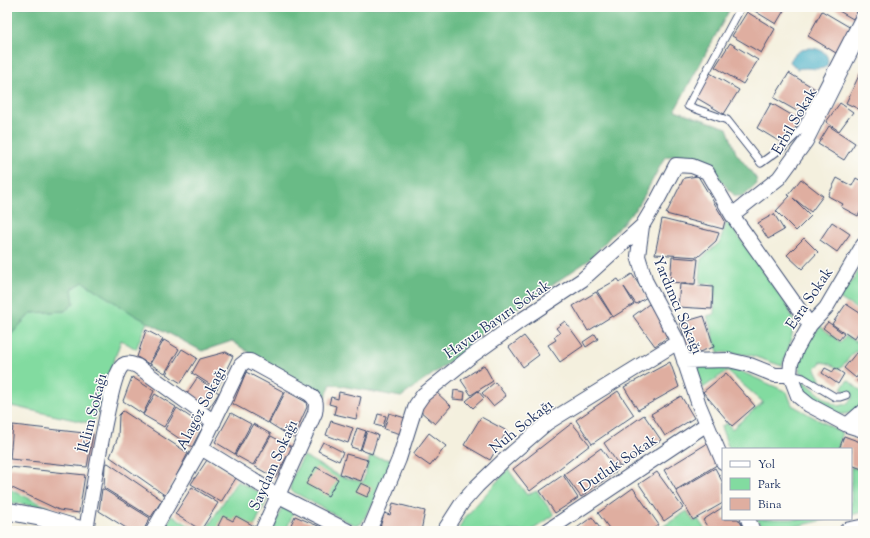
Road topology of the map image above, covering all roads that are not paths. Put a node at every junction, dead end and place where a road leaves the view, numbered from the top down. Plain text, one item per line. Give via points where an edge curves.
1 (741, 7) edge
2 (863, 9) edge
3 (863, 26) edge
4 (804, 133) junction
5 (732, 215) junction
6 (642, 226) junction
7 (863, 245) edge
8 (810, 325) junction
9 (678, 342) junction
10 (684, 361) junction
11 (790, 375) junction
12 (846, 395) dead end
13 (863, 412) edge
14 (315, 413) joint
15 (214, 422) junction
16 (707, 424) junction
17 (846, 425) junction
18 (863, 430) edge
19 (201, 448) junction
20 (722, 460) edge
21 (277, 495) junction
22 (7, 511) edge
23 (748, 520) edge
24 (863, 528) edge
25 (86, 531) edge
26 (153, 531) edge
27 (262, 531) edge
28 (348, 531) edge
29 (369, 531) edge
30 (444, 531) edge
31 (547, 531) edge
32 (753, 531) edge
33 (848, 531) edge

1 - 4 lane via 688,106 728,120 761,163
2 - 4 lane
3 - 4 street, Erbil Sokak
4 - 5 street, Erbil Sokak via 779,178
5 - 6 street, Yardımcı Sokağı via 707,172 692,166 676,165
5 - 8 street, Yardımcı Sokağı
6 - 9 street, Yardımcı Sokağı via 638,256 641,268
6 - 29 street, Havuz Bayırı Sokak via 582,280 470,357 423,395 416,405 399,459
7 - 8 street, Esra Sokak via 826,308
8 - 11 street, Esra Sokak via 791,363
9 - 10 street, Yardımcı Sokağı
9 - 30 street, Nuh Sokağı via 548,422 477,486 462,503
10 - 11 street via 729,360 775,375
10 - 16 street, Yardımcı Sokağı
11 - 12 lane via 803,378 835,397
11 - 17 street via 798,396
13 - 17 street
14 - 15 street, Alagöz Sokağı via 315,398 246,361
14 - 21 street, Saydam Sokağı
15 - 19 street, Alagöz Sokağı
15 - 25 street, İklim Sokağı via 137,366 129,363 123,365 115,382 104,427
16 - 20 street, Yardımcı Sokağı
16 - 31 street, Dutluk Sokak
17 - 18 street
19 - 21 street
19 - 26 street, Alagöz Sokağı
21 - 27 street, Saydam Sokağı
21 - 28 street
22 - 25 street via 39,517
23 - 32 street
24 - 33 street

